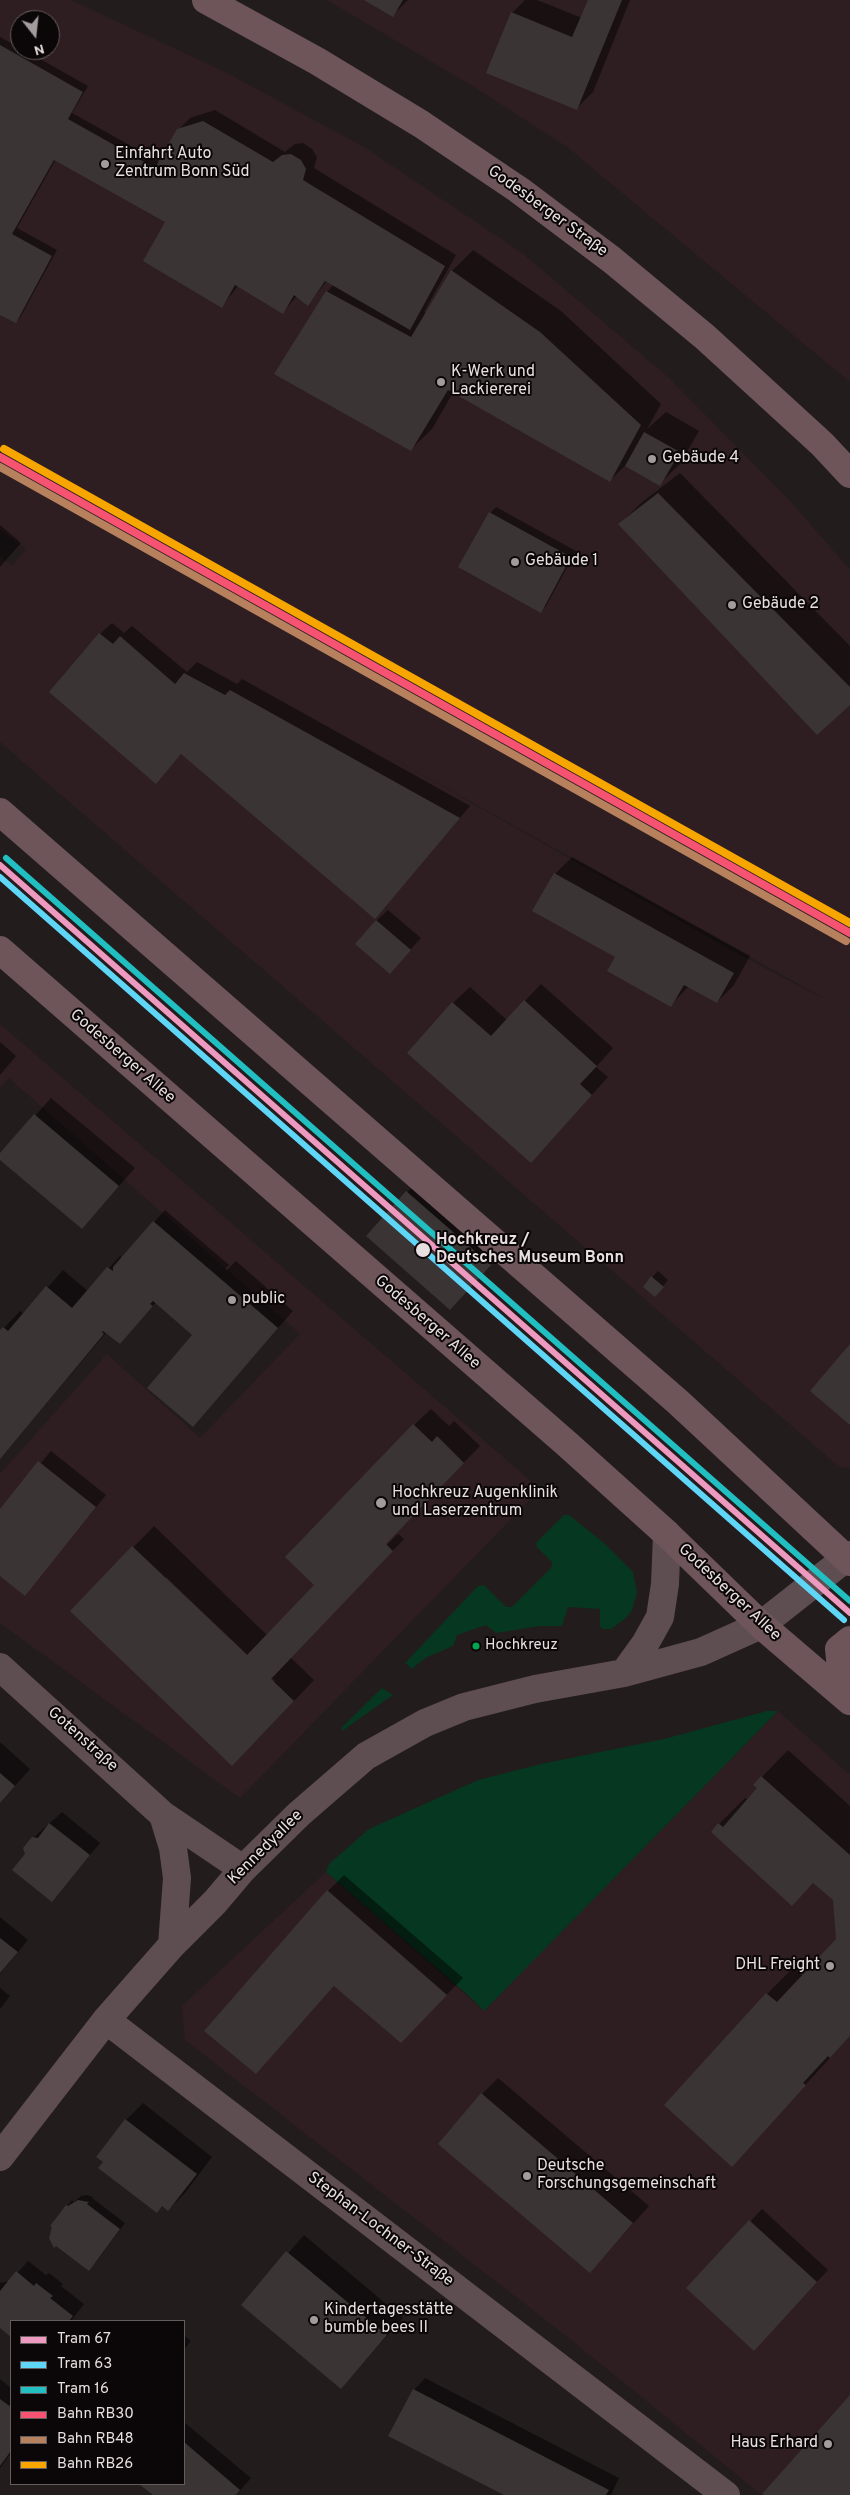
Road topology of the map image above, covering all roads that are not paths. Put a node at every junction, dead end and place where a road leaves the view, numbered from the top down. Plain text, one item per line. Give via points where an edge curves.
1 (206, 0) edge
2 (850, 474) edge
3 (0, 812) edge
4 (0, 950) edge
5 (666, 1534) junction
6 (849, 1559) edge
7 (761, 1625) junction
8 (850, 1640) edge
9 (0, 1667) edge
10 (624, 1673) junction
11 (847, 1698) edge
12 (163, 1815) junction
13 (243, 1869) junction
14 (172, 1945) junction
15 (106, 2020) junction
16 (0, 2157) edge
17 (726, 2495) edge

1 - 2 main road, Godesberger Straße via 413,119 519,190 612,260 705,337 822,444
3 - 6 main road via 678,1402
4 - 5 main road, Godesberger Allee
5 - 7 main road, Godesberger Allee
5 - 10 street via 666,1584 660,1617 646,1644
6 - 7 street, Kennedyallee
7 - 10 street, Kennedyallee via 701,1652
7 - 11 main road, Godesberger Allee
8 - 11 main road via 840,1649
9 - 12 street, Gotenstraße
10 - 13 street, Kennedyallee via 535,1689 464,1707 424,1723 366,1756 299,1814
12 - 13 street, Gotenstraße
12 - 14 street via 173,1848 177,1878
13 - 14 street, Kennedyallee
14 - 15 street, Kennedyallee
15 - 16 street, Kennedyallee
15 - 17 street, Stephan-Lochner-Straße

